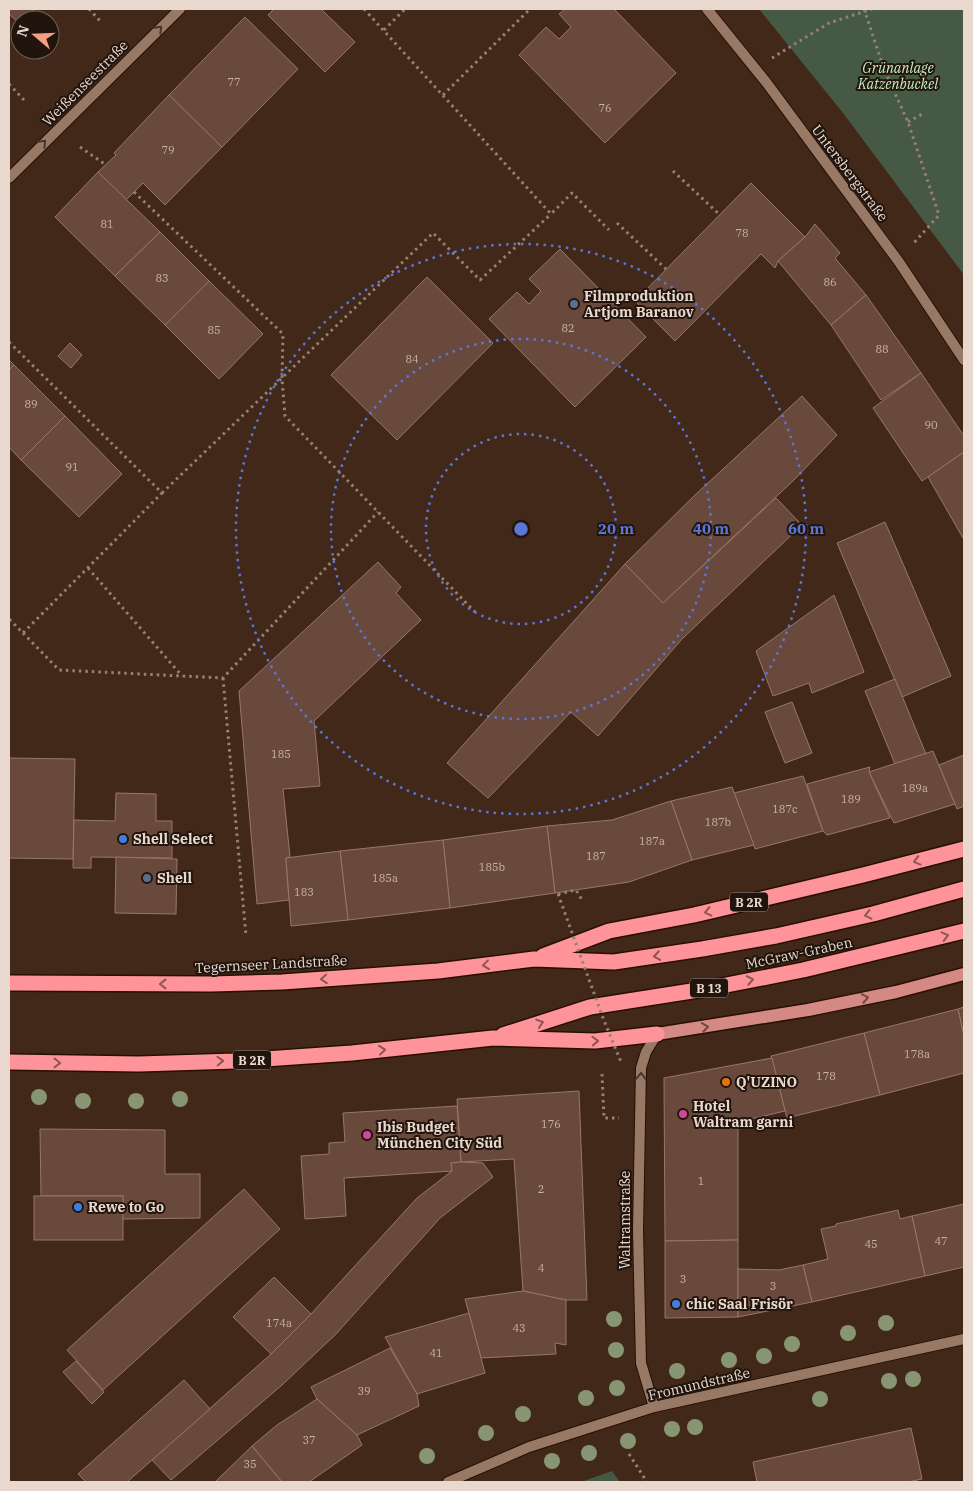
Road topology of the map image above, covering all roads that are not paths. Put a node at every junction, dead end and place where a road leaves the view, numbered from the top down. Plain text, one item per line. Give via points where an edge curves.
1 (180, 9) edge
2 (707, 9) edge
3 (9, 178) edge
4 (964, 360) edge
5 (964, 849) edge
6 (964, 889) edge
7 (964, 931) edge
8 (534, 960) junction
9 (964, 974) edge
10 (9, 983) edge
11 (657, 1034) junction
12 (493, 1038) junction
13 (9, 1062) edge
14 (964, 1339) edge
15 (654, 1407) junction
16 (448, 1482) edge

3 -> 1 street, Weißenseestraße
2 - 4 street, Untersbergstraße via 899,262
5 -> 8 highway, B 2R via 694,915 610,931
6 -> 8 highway, McGraw-Graben via 776,936 702,949 614,962
12 -> 7 highway, McGraw-Graben / B 13 via 590,1007 803,970
8 -> 10 highway, Tegernseer Landstraße / B 2R via 438,971 282,982
11 -> 9 main road, B 2R via 808,1010
12 -> 11 highway, B 2R via 595,1042
15 -> 11 street, Waltramstraße via 641,1363 638,1230 641,1068
13 -> 12 highway, B 2R via 139,1064 236,1061
14 - 15 street, Fromundstraße
15 - 16 street, Fromundstraße via 529,1447

